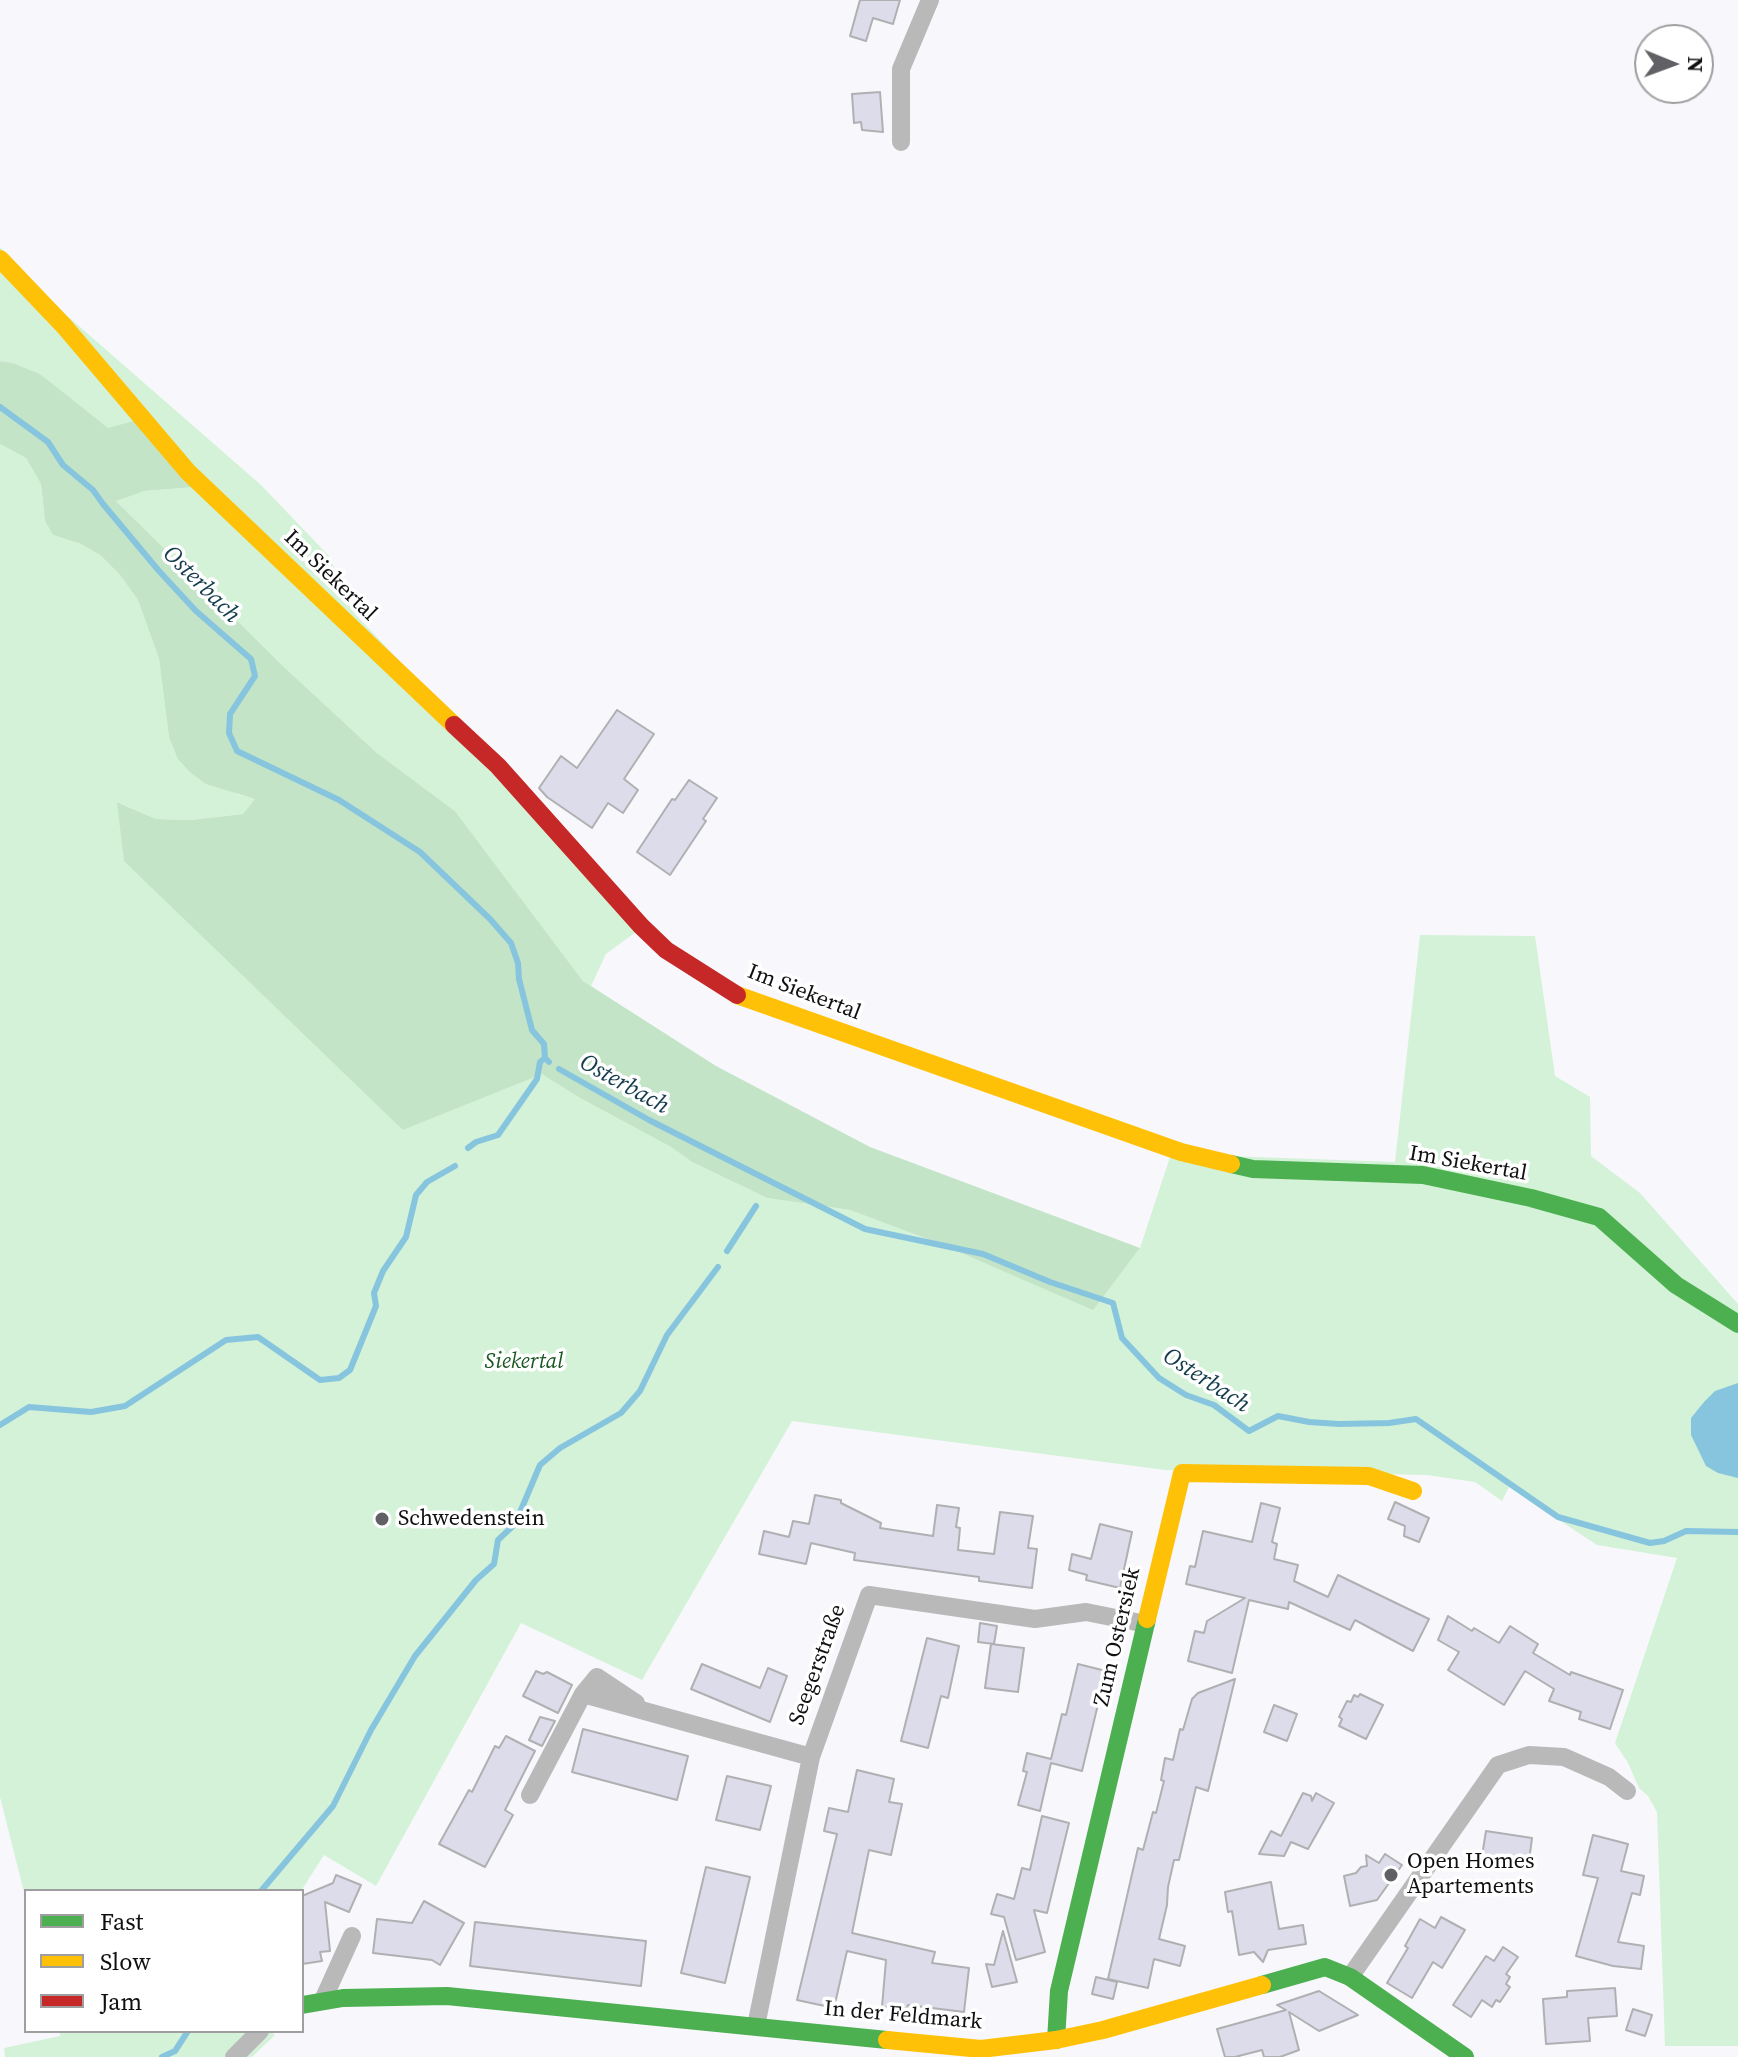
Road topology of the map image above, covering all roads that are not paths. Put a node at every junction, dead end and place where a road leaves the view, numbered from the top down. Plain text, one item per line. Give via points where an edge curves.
1 (930, 0) edge
2 (901, 142) dead end
3 (0, 259) edge
4 (1738, 1324) edge
5 (1413, 1491) dead end
6 (1146, 1624) junction
7 (811, 1757) junction
8 (1627, 1791) dead end
9 (530, 1795) dead end
10 (352, 1936) dead end
11 (1350, 1977) junction
12 (323, 2000) junction
13 (304, 2005) edge
14 (756, 2026) junction
15 (258, 2033) edge
16 (1056, 2040) junction
17 (234, 2057) edge
18 (1465, 2057) edge

1 - 2 street via 901,69
3 - 4 street, Im Siekertal via 188,472 498,766 641,926 666,950 740,997 1181,1152 1253,1169 1423,1175 1599,1217 1676,1285
5 - 6 street, Zum Ostersiek via 1369,1476 1182,1473
6 - 7 street, Seegerstraße via 1086,1612 1035,1619 869,1595
6 - 16 street, Zum Ostersiek via 1059,1991
7 - 9 street via 583,1694
7 - 14 street, Seegerstraße
8 - 11 street via 1564,1757 1529,1755 1498,1765
10 - 12 street
11 - 16 street, In der Feldmark via 1325,1967
11 - 18 street, In der Feldmark
12 - 13 street, In der Feldmark
12 - 14 street, In der Feldmark via 447,1996
14 - 16 street, In der Feldmark via 981,2049
15 - 17 street

